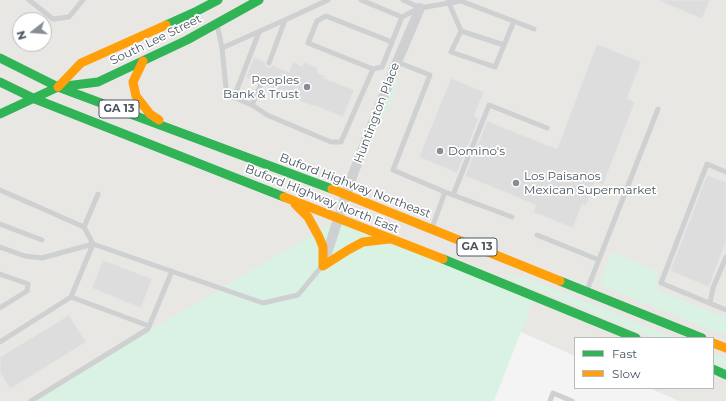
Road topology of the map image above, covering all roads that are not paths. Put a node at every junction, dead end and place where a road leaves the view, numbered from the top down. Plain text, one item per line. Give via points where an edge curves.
1 (29, 0) edge
2 (83, 0) edge
3 (218, 0) edge
4 (259, 0) edge
5 (328, 0) edge
6 (362, 0) edge
7 (403, 0) edge
8 (448, 2) edge
9 (420, 8) junction
10 (402, 17) junction
11 (286, 20) junction
12 (514, 21) junction
13 (217, 24) junction
14 (534, 29) dead end
15 (461, 30) junction
16 (259, 32) junction
17 (392, 42) junction
18 (504, 45) junction
19 (222, 48) junction
20 (0, 58) edge
21 (143, 61) junction
22 (397, 62) junction
23 (269, 63) dead end
24 (373, 69) junction
25 (0, 82) edge
26 (260, 84) dead end
27 (58, 87) junction
28 (234, 97) junction
29 (35, 99) junction
30 (252, 105) junction
31 (658, 109) dead end
32 (0, 114) edge
33 (547, 128) dead end
34 (179, 131) junction
35 (726, 172) edge
36 (0, 190) edge
37 (445, 192) junction
38 (98, 194) dead end
39 (346, 194) junction
40 (453, 195) junction
41 (291, 199) junction
42 (338, 218) junction
43 (512, 218) dead end
44 (0, 224) edge
45 (84, 227) junction
46 (432, 229) junction
47 (537, 235) dead end
48 (391, 239) junction
49 (42, 240) dead end
50 (93, 244) junction
51 (0, 247) edge
52 (726, 257) edge
53 (599, 260) junction
54 (323, 266) junction
55 (172, 272) junction
56 (0, 274) edge
57 (587, 291) junction
58 (71, 297) junction
59 (710, 303) junction
60 (0, 308) edge
61 (726, 310) edge
62 (149, 326) junction
63 (634, 337) edge
64 (700, 337) edge
65 (0, 342) edge
66 (714, 369) edge
67 (726, 375) edge
68 (31, 401) edge
69 (550, 401) edge
70 (572, 401) edge

1 - 2 lane via 53,19 69,17
3 - 27 main road, South Lee Street via 81,64
4 - 13 main road, South Lee Street
5 - 11 lane
6 - 10 lane
7 - 9 lane
8 - 9 lane
8 - 12 lane via 461,1
8 - 15 lane
9 - 10 lane
9 - 22 street, Huntington Place
10 - 17 lane
11 - 16 lane
11 - 23 lane
12 - 14 lane
12 - 18 lane
13 - 19 lane
13 - 21 main road, South Lee Street
15 - 18 lane
15 - 18 lane via 452,52 495,67
16 - 19 lane
16 - 28 lane
17 - 24 lane via 382,67
17 - 24 lane via 326,16 317,21 308,43
19 - 28 lane via 226,88 228,94
20 - 27 main road, Buford Highway Northeast / GA 13
21 - 27 main road, South Lee Street via 98,82
21 - 34 main road via 133,82 136,96 150,114
22 - 37 lane via 430,75 393,170
22 - 39 street, Huntington Place
24 - 30 lane via 340,142 331,142 267,115
25 - 29 main road, Buford Highway North East / GA 13
26 - 30 lane
27 - 29 main road, South Lee Street
27 - 34 main road, Buford Highway Northeast / GA 13
28 - 30 lane
29 - 32 main road, South Lee Street
29 - 41 main road, Buford Highway North East / GA 13
31 - 53 lane
33 - 40 lane via 489,105
34 - 39 main road, Buford Highway Northeast / GA 13
35 - 59 lane via 707,164 661,283
36 - 45 lane
37 - 40 lane
37 - 46 lane
38 - 45 lane
39 - 42 street, Huntington Place
39 - 46 main road, Buford Highway Northeast / GA 13
40 - 43 lane
41 - 42 main road, Buford Highway North East / GA 13
41 - 54 main road via 308,217 319,237 323,247
42 - 48 main road, Buford Highway North East / GA 13
42 - 54 street, Huntington Place
44 - 49 lane
45 - 50 lane
46 - 57 main road, Buford Highway Northeast / GA 13
47 - 53 lane
48 - 54 main road via 363,242
48 - 63 main road, Buford Highway North East / GA 13
50 - 51 lane via 42,258 25,256
50 - 55 lane
50 - 58 lane
52 - 59 lane via 713,288
53 - 57 lane
54 - 55 lane via 298,295 263,303
55 - 62 lane
56 - 60 lane via 28,284 27,291
57 - 64 main road, Buford Highway Northeast / GA 13
58 - 62 lane
58 - 65 lane
59 - 61 lane
62 - 68 lane
66 - 67 main road
69 - 70 lane via 553,393

